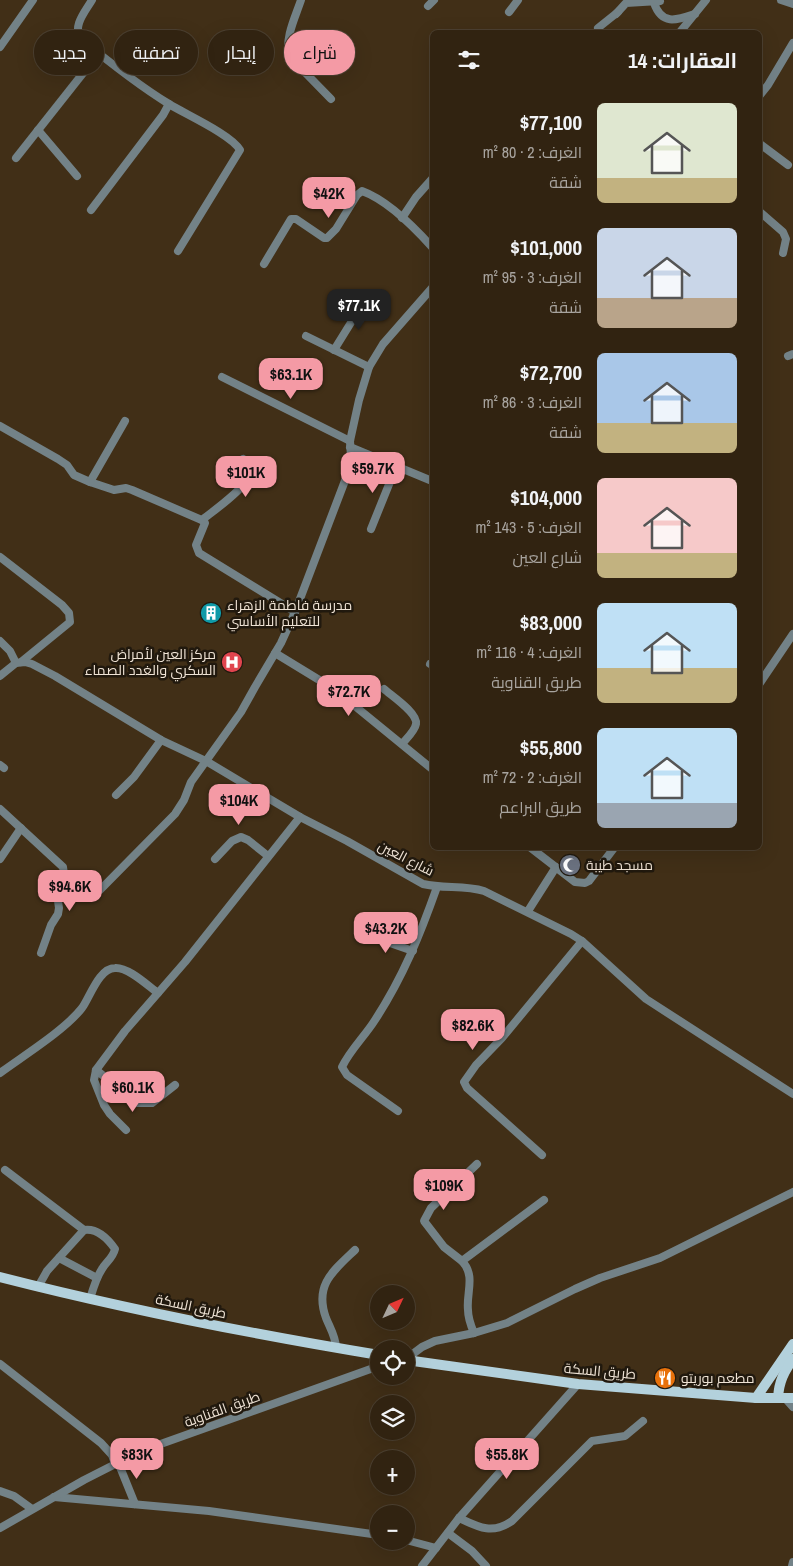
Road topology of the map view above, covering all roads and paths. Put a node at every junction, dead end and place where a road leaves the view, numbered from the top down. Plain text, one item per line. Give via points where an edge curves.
1 (33, 0) edge
2 (92, 0) edge
3 (300, 0) edge
4 (518, 0) edge
5 (627, 0) edge
6 (660, 0) edge
7 (706, 0) edge
8 (781, 0) edge
9 (793, 4) edge
10 (509, 12) dead end
11 (616, 14) junction
12 (695, 14) junction
13 (598, 28) dead end
14 (76, 30) edge
15 (682, 30) edge
16 (793, 42) edge
17 (0, 47) edge
18 (104, 58) edge
19 (82, 75) edge
20 (762, 92) edge
21 (331, 99) dead end
22 (169, 104) junction
23 (38, 130) junction
24 (762, 146) edge
25 (16, 158) dead end
26 (788, 165) dead end
27 (77, 176) dead end
28 (430, 181) edge
29 (90, 210) dead end
30 (762, 214) edge
31 (402, 218) junction
32 (430, 245) edge
33 (178, 251) dead end
34 (783, 253) dead end
35 (264, 264) dead end
36 (430, 290) edge
37 (365, 300) dead end
38 (306, 336) dead end
39 (334, 350) junction
40 (369, 367) junction
41 (222, 377) dead end
42 (125, 421) dead end
43 (0, 426) edge
44 (350, 444) junction
45 (243, 459) dead end
46 (396, 466) junction
47 (430, 481) edge
48 (90, 482) junction
49 (202, 520) junction
50 (371, 530) dead end
51 (0, 558) edge
52 (295, 612) junction
53 (793, 634) edge
54 (0, 641) edge
55 (275, 653) junction
56 (18, 662) junction
57 (0, 676) edge
58 (762, 680) edge
59 (384, 689) dead end
60 (161, 740) junction
61 (402, 744) junction
62 (206, 761) junction
63 (430, 767) edge
64 (116, 795) dead end
65 (0, 809) edge
66 (300, 817) junction
67 (21, 828) junction
68 (534, 850) edge
69 (612, 850) edge
70 (268, 856) junction
71 (0, 859) edge
72 (215, 859) dead end
73 (556, 868) junction
74 (436, 887) junction
75 (99, 891) dead end
76 (528, 911) junction
77 (367, 935) dead end
78 (582, 941) junction
79 (413, 951) junction
80 (41, 953) dead end
81 (158, 993) junction
82 (96, 1070) junction
83 (0, 1073) edge
84 (175, 1085) dead end
85 (793, 1094) edge
86 (398, 1111) dead end
87 (126, 1130) dead end
88 (542, 1155) dead end
89 (477, 1164) dead end
90 (6, 1170) dead end
91 (793, 1192) edge
92 (544, 1200) dead end
93 (84, 1230) junction
94 (354, 1250) dead end
95 (59, 1258) junction
96 (462, 1261) junction
97 (0, 1277) edge
98 (97, 1278) junction
99 (38, 1287) junction
100 (90, 1299) junction
101 (474, 1333) junction
102 (793, 1344) edge
103 (336, 1348) junction
104 (415, 1353) edge
105 (370, 1354) edge
106 (793, 1359) edge
107 (415, 1361) edge
108 (0, 1364) edge
109 (370, 1369) edge
110 (578, 1384) junction
111 (756, 1398) junction
112 (785, 1398) edge
113 (793, 1407) edge
114 (643, 1421) dead end
115 (116, 1463) junction
116 (0, 1491) edge
117 (54, 1496) junction
118 (135, 1504) junction
119 (32, 1509) junction
120 (459, 1518) junction
121 (0, 1528) edge
122 (370, 1533) edge
123 (448, 1533) junction
124 (415, 1542) edge
125 (436, 1548) junction
126 (422, 1566) edge
127 (486, 1566) edge

1 - 17 street
2 - 14 street
3 - 21 street via 288,36 289,56
4 - 10 street
5 - 11 street
6 - 11 street via 626,3
6 - 12 street via 654,3 657,11 673,21
7 - 12 street
8 - 9 street
11 - 13 street
12 - 15 street
16 - 20 street
18 - 22 street
19 - 23 street
22 - 29 street
22 - 33 street via 210,127 240,150
23 - 25 street
23 - 27 street
24 - 26 street
28 - 31 street
30 - 34 street via 783,232 786,239
31 - 32 street
31 - 35 street via 362,191 327,238 291,219
36 - 40 street via 383,344
37 - 39 street
38 - 39 street
39 - 40 street
40 - 44 street
41 - 44 street
42 - 48 street
43 - 48 street via 58,459 74,475
44 - 46 street
44 - 52 street via 346,478
45 - 49 street via 248,471 246,482
46 - 47 street
46 - 50 street
48 - 49 street via 114,490 132,490
49 - 52 street via 205,523 197,541 199,553
51 - 56 street via 69,613 70,622
52 - 55 street
53 - 58 street
54 - 56 street
55 - 61 street via 334,689
55 - 62 street via 241,712
56 - 57 street
56 - 60 street, شارع العين via 32,664 55,676
59 - 61 street via 416,720 416,726
60 - 62 street, شارع العين
60 - 64 street via 134,777
61 - 63 street
62 - 66 street, شارع العين
62 - 75 street via 175,814
65 - 67 street
66 - 70 street
66 - 74 street, شارع العين via 423,884
67 - 71 street
67 - 80 street via 63,866 64,874 56,887 58,914
68 - 73 street
69 - 73 street via 585,883 575,882
70 - 72 street via 242,837 232,841
70 - 81 street
73 - 76 street
74 - 76 street, شارع العين via 473,888
74 - 79 street
76 - 78 street, شارع العين
77 - 79 street
78 - 85 street, شارع العين via 646,998
78 - 88 street via 464,1082
79 - 86 street via 375,1020 342,1067 347,1076
81 - 82 street
81 - 83 street via 125,969 116,967 106,971 82,1007 66,1024
82 - 84 street via 138,1102 152,1103
82 - 87 street via 94,1080 104,1105
89 - 96 street via 431,1208 424,1221 444,1247
90 - 93 street
91 - 101 street via 660,1258 600,1278 507,1323
92 - 96 street
93 - 95 street
93 - 98 street via 96,1231 115,1249
94 - 103 street via 324,1285 323,1305
95 - 98 street
95 - 99 street
96 - 101 street via 470,1275 468,1309
97 - 99 main road, طريق السكة
98 - 100 street
99 - 100 main road, طريق السكة
100 - 103 main road, طريق السكة
101 - 104 street via 435,1342
102 - 111 main road
103 - 105 main road, طريق السكة
106 - 112 main road via 778,1386
107 - 110 main road, طريق السكة
108 - 115 street via 101,1443
109 - 115 street, طريق القناوية via 141,1451
110 - 111 main road, طريق السكة
110 - 120 street
111 - 112 main road, طريق السكة
112 - 113 street
114 - 120 street via 625,1436 592,1441 505,1526 480,1528
115 - 117 street, طريق القناوية
115 - 118 street
116 - 119 street via 14,1496
117 - 118 street
117 - 119 street, طريق القناوية
118 - 122 street
119 - 121 street, طريق القناوية
120 - 123 street
123 - 125 street
123 - 127 street
124 - 125 street
125 - 126 street

